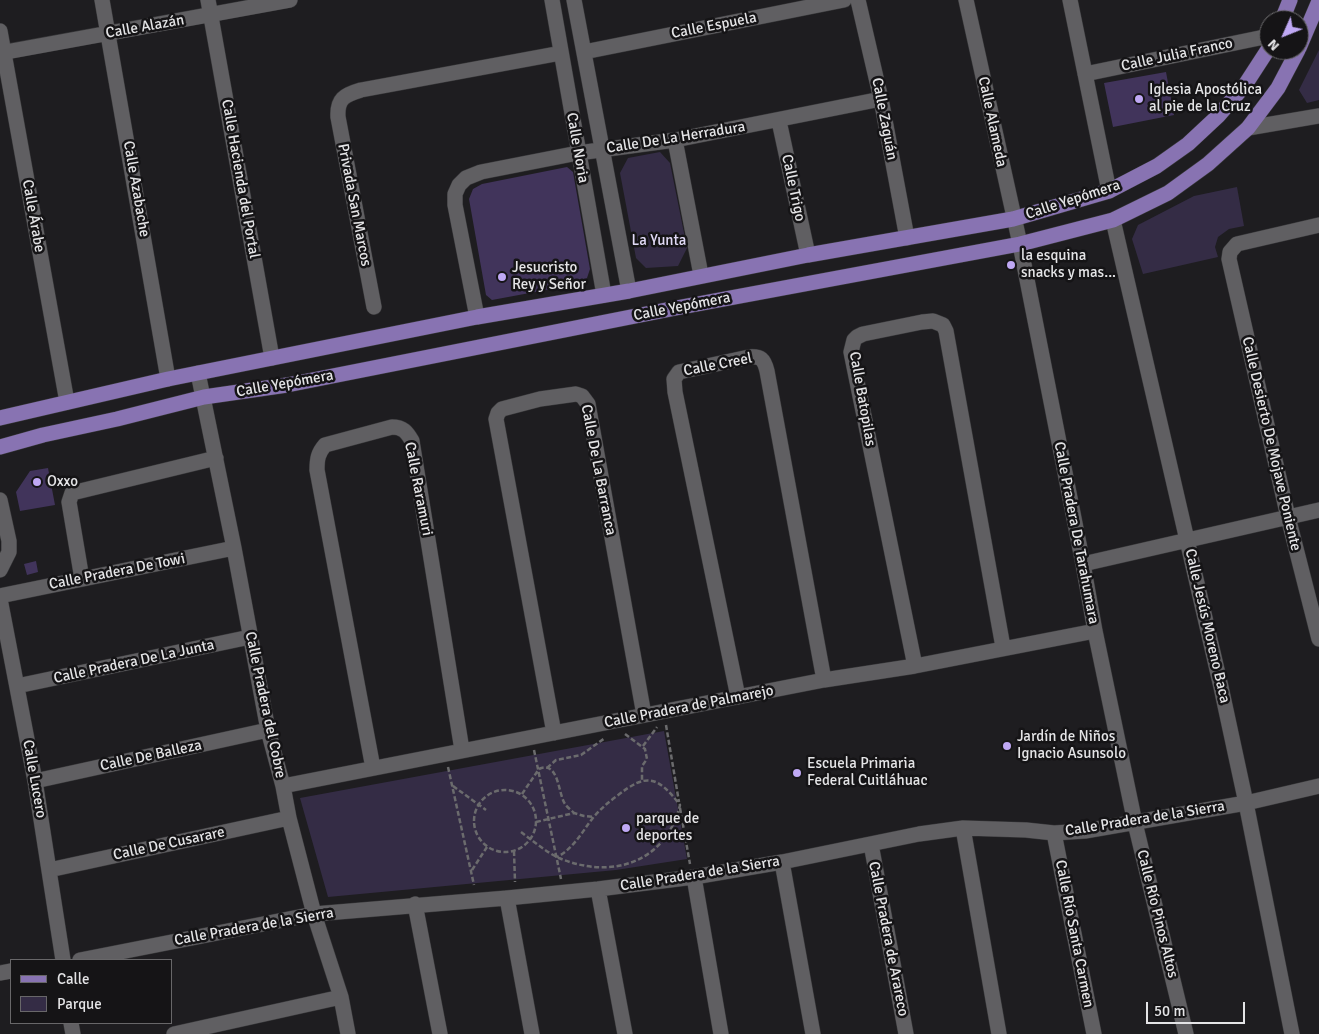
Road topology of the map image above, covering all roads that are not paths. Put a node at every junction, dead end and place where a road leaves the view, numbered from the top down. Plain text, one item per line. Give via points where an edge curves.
1 (102, 0) edge
2 (208, 0) edge
3 (290, 0) edge
4 (552, 0) edge
5 (574, 0) edge
6 (844, 0) edge
7 (858, 0) edge
8 (966, 0) edge
9 (1070, 0) edge
10 (1319, 1) edge
11 (211, 16) junction
12 (1309, 25) edge
13 (0, 31) edge
14 (108, 33) junction
15 (1259, 38) edge
16 (2, 52) edge
17 (584, 52) junction
18 (561, 53) junction
19 (1261, 60) edge
20 (1293, 60) edge
21 (1085, 74) junction
22 (881, 99) junction
23 (1319, 116) edge
24 (779, 121) junction
25 (1248, 128) junction
26 (676, 140) junction
27 (602, 150) junction
28 (578, 153) junction
29 (1109, 191) junction
30 (1013, 219) junction
31 (1113, 220) junction
32 (1319, 226) edge
33 (907, 238) junction
34 (1020, 244) junction
35 (808, 255) junction
36 (702, 275) junction
37 (630, 291) junction
38 (604, 295) junction
39 (374, 307) dead end
40 (477, 317) junction
41 (272, 358) junction
42 (198, 373) junction
43 (168, 379) junction
44 (204, 397) junction
45 (67, 402) junction
46 (0, 418) edge
47 (0, 447) edge
48 (216, 458) junction
49 (0, 500) edge
50 (1319, 510) edge
51 (1288, 517) junction
52 (1188, 540) junction
53 (234, 548) junction
54 (1083, 564) junction
55 (0, 570) edge
56 (82, 579) junction
57 (0, 598) edge
58 (1095, 631) junction
59 (250, 637) junction
60 (1319, 638) edge
61 (1003, 647) junction
62 (915, 666) junction
63 (824, 680) junction
64 (18, 686) junction
65 (738, 697) junction
66 (644, 715) junction
67 (268, 730) junction
68 (554, 733) junction
69 (462, 750) junction
70 (373, 768) junction
71 (35, 781) junction
72 (283, 786) junction
73 (1319, 786) edge
74 (1246, 803) junction
75 (290, 818) junction
76 (1135, 823) junction
77 (963, 828) junction
78 (1054, 833) junction
79 (871, 844) junction
80 (782, 862) junction
81 (49, 870) junction
82 (692, 871) junction
83 (598, 889) junction
84 (507, 898) junction
85 (415, 904) junction
86 (314, 914) junction
87 (63, 959) edge
88 (85, 959) edge
89 (341, 997) junction
90 (174, 1034) edge
91 (348, 1034) edge
92 (440, 1034) edge
93 (532, 1034) edge
94 (625, 1034) edge
95 (721, 1034) edge
96 (813, 1034) edge
97 (906, 1034) edge
98 (999, 1034) edge
99 (1094, 1034) edge
100 (1186, 1034) edge
101 (1292, 1034) edge

1 - 14 street, Calle Azabache
2 - 11 street, Calle Hacienda del Portal
3 - 11 street, Calle Alazán
4 - 18 street, Calle Noria
5 - 17 street, Calle Noria
6 - 17 street, Calle Espuela
7 - 22 street, Calle Zaguán
8 - 30 street, Calle Alameda
9 - 21 street
10 - 12 main road, Calle Yepómera
11 - 14 street, Calle Alazán
11 - 41 street, Calle Hacienda del Portal
13 - 16 street, Calle Árabe
14 - 16 street, Calle Alazán
14 - 43 street, Calle Azabache
15 - 21 street, Calle Julia Franco
16 - 45 street, Calle Árabe
17 - 27 street, Calle Noria
18 - 28 street, Calle Noria
18 - 39 street, Privada San Marcos via 361,90 348,94 340,102 338,117
19 - 29 main road, Calle Yepómera via 1218,116 1188,144 1157,166
20 - 25 main road, Calle Yepómera via 1278,88
21 - 29 street
22 - 24 street, Calle De La Herradura
22 - 33 street, Calle Zaguán
23 - 25 street
24 - 26 street, Calle De La Herradura
24 - 35 street, Calle Trigo
25 - 31 main road, Calle Yepómera via 1208,164 1168,193
26 - 27 street, Calle De La Herradura
26 - 36 street
27 - 28 street, Calle De La Herradura
27 - 37 street, Calle Noria
28 - 38 street, Calle Noria
28 - 40 street, Calle De La Herradura via 481,172 459,185 455,205
29 - 30 main road, Calle Yepómera
30 - 33 main road, Calle Yepómera
30 - 34 street, Calle Alameda
31 - 34 main road, Calle Yepómera
31 - 52 street, Calle Jesús Moreno Baca
32 - 51 street, Calle Desierto De Mojave Poniente via 1243,241 1230,252 1230,268
33 - 35 main road, Calle Yepómera
34 - 44 main road, Calle Yepómera via 286,385
34 - 54 street, Calle Pradera De Tarahumara
35 - 36 main road, Calle Yepómera
36 - 37 main road, Calle Yepómera
37 - 38 main road, Calle Yepómera
38 - 40 main road, Calle Yepómera
40 - 41 main road, Calle Yepómera
41 - 42 main road, Calle Yepómera
42 - 43 main road, Calle Yepómera
42 - 44 street, Calle Pradera del Cobre
43 - 45 main road, Calle Yepómera
44 - 47 main road, Calle Yepómera
44 - 48 street, Calle Pradera del Cobre
45 - 46 main road, Calle Yepómera
48 - 53 street, Calle Pradera del Cobre
48 - 56 street via 72,494 69,502
49 - 55 street via 9,541 9,552
50 - 51 street
51 - 52 street
51 - 60 street, Calle Desierto De Mojave Poniente
52 - 54 street
52 - 74 street, Calle Jesús Moreno Baca
53 - 56 street, Calle Pradera De Towi
53 - 59 street, Calle Pradera del Cobre
54 - 58 street, Calle Pradera De Tarahumara
56 - 57 street, Calle Pradera De Towi
57 - 64 street, Calle Lucero
58 - 61 street, Calle Pradera de Palmarejo
58 - 76 street, Calle Pradera De Tarahumara
59 - 64 street, Calle Pradera De La Junta
59 - 67 street, Calle Pradera del Cobre
61 - 62 street, Calle Pradera de Palmarejo
61 - 62 street, Calle Batopilas via 946,331 943,325 933,321 892,328 857,337 851,352
62 - 63 street, Calle Pradera de Palmarejo
63 - 65 street, Calle Pradera de Palmarejo
63 - 65 street, Calle Creel via 767,370 763,360 749,357 679,372 674,379
64 - 71 street, Calle Lucero
65 - 66 street, Calle Pradera de Palmarejo
66 - 68 street, Calle Pradera de Palmarejo
66 - 68 street, Calle De La Barranca via 588,404 576,394 540,399 502,409 496,419
67 - 71 street, Calle De Balleza
67 - 72 street, Calle Pradera del Cobre
68 - 69 street, Calle Pradera de Palmarejo
69 - 70 street, Calle Pradera de Palmarejo
69 - 70 street, Calle Raramuri via 412,441 404,429 392,427 324,445 317,461
70 - 72 street, Calle Pradera de Palmarejo
71 - 81 street, Calle Lucero
72 - 75 street, Calle Pradera del Cobre
73 - 74 street, Calle Pradera de la Sierra
74 - 76 street, Calle Pradera de la Sierra
74 - 101 street, Calle Jesús Moreno Baca
75 - 81 street, Calle De Cusarare
75 - 86 street, Calle Pradera del Cobre
76 - 78 street, Calle Pradera de la Sierra
76 - 100 street, Calle Río Pinos Altos
77 - 78 street, Calle Pradera de la Sierra
77 - 79 street, Calle Pradera de la Sierra
77 - 98 street
78 - 99 street, Calle Río Santa Carmen
79 - 80 street, Calle Pradera de la Sierra
79 - 97 street, Calle Pradera de Arareco
80 - 82 street, Calle Pradera de la Sierra
80 - 96 street
81 - 87 street, Calle Lucero
82 - 83 street, Calle Pradera de la Sierra
82 - 95 street
83 - 84 street, Calle Pradera de la Sierra
83 - 94 street
84 - 85 street, Calle Pradera de la Sierra
84 - 93 street
85 - 86 street, Calle Pradera de la Sierra
85 - 92 street
86 - 88 street, Calle Pradera de la Sierra
86 - 89 street, Calle Pradera del Cobre
89 - 90 street
89 - 91 street, Calle Pradera del Cobre

